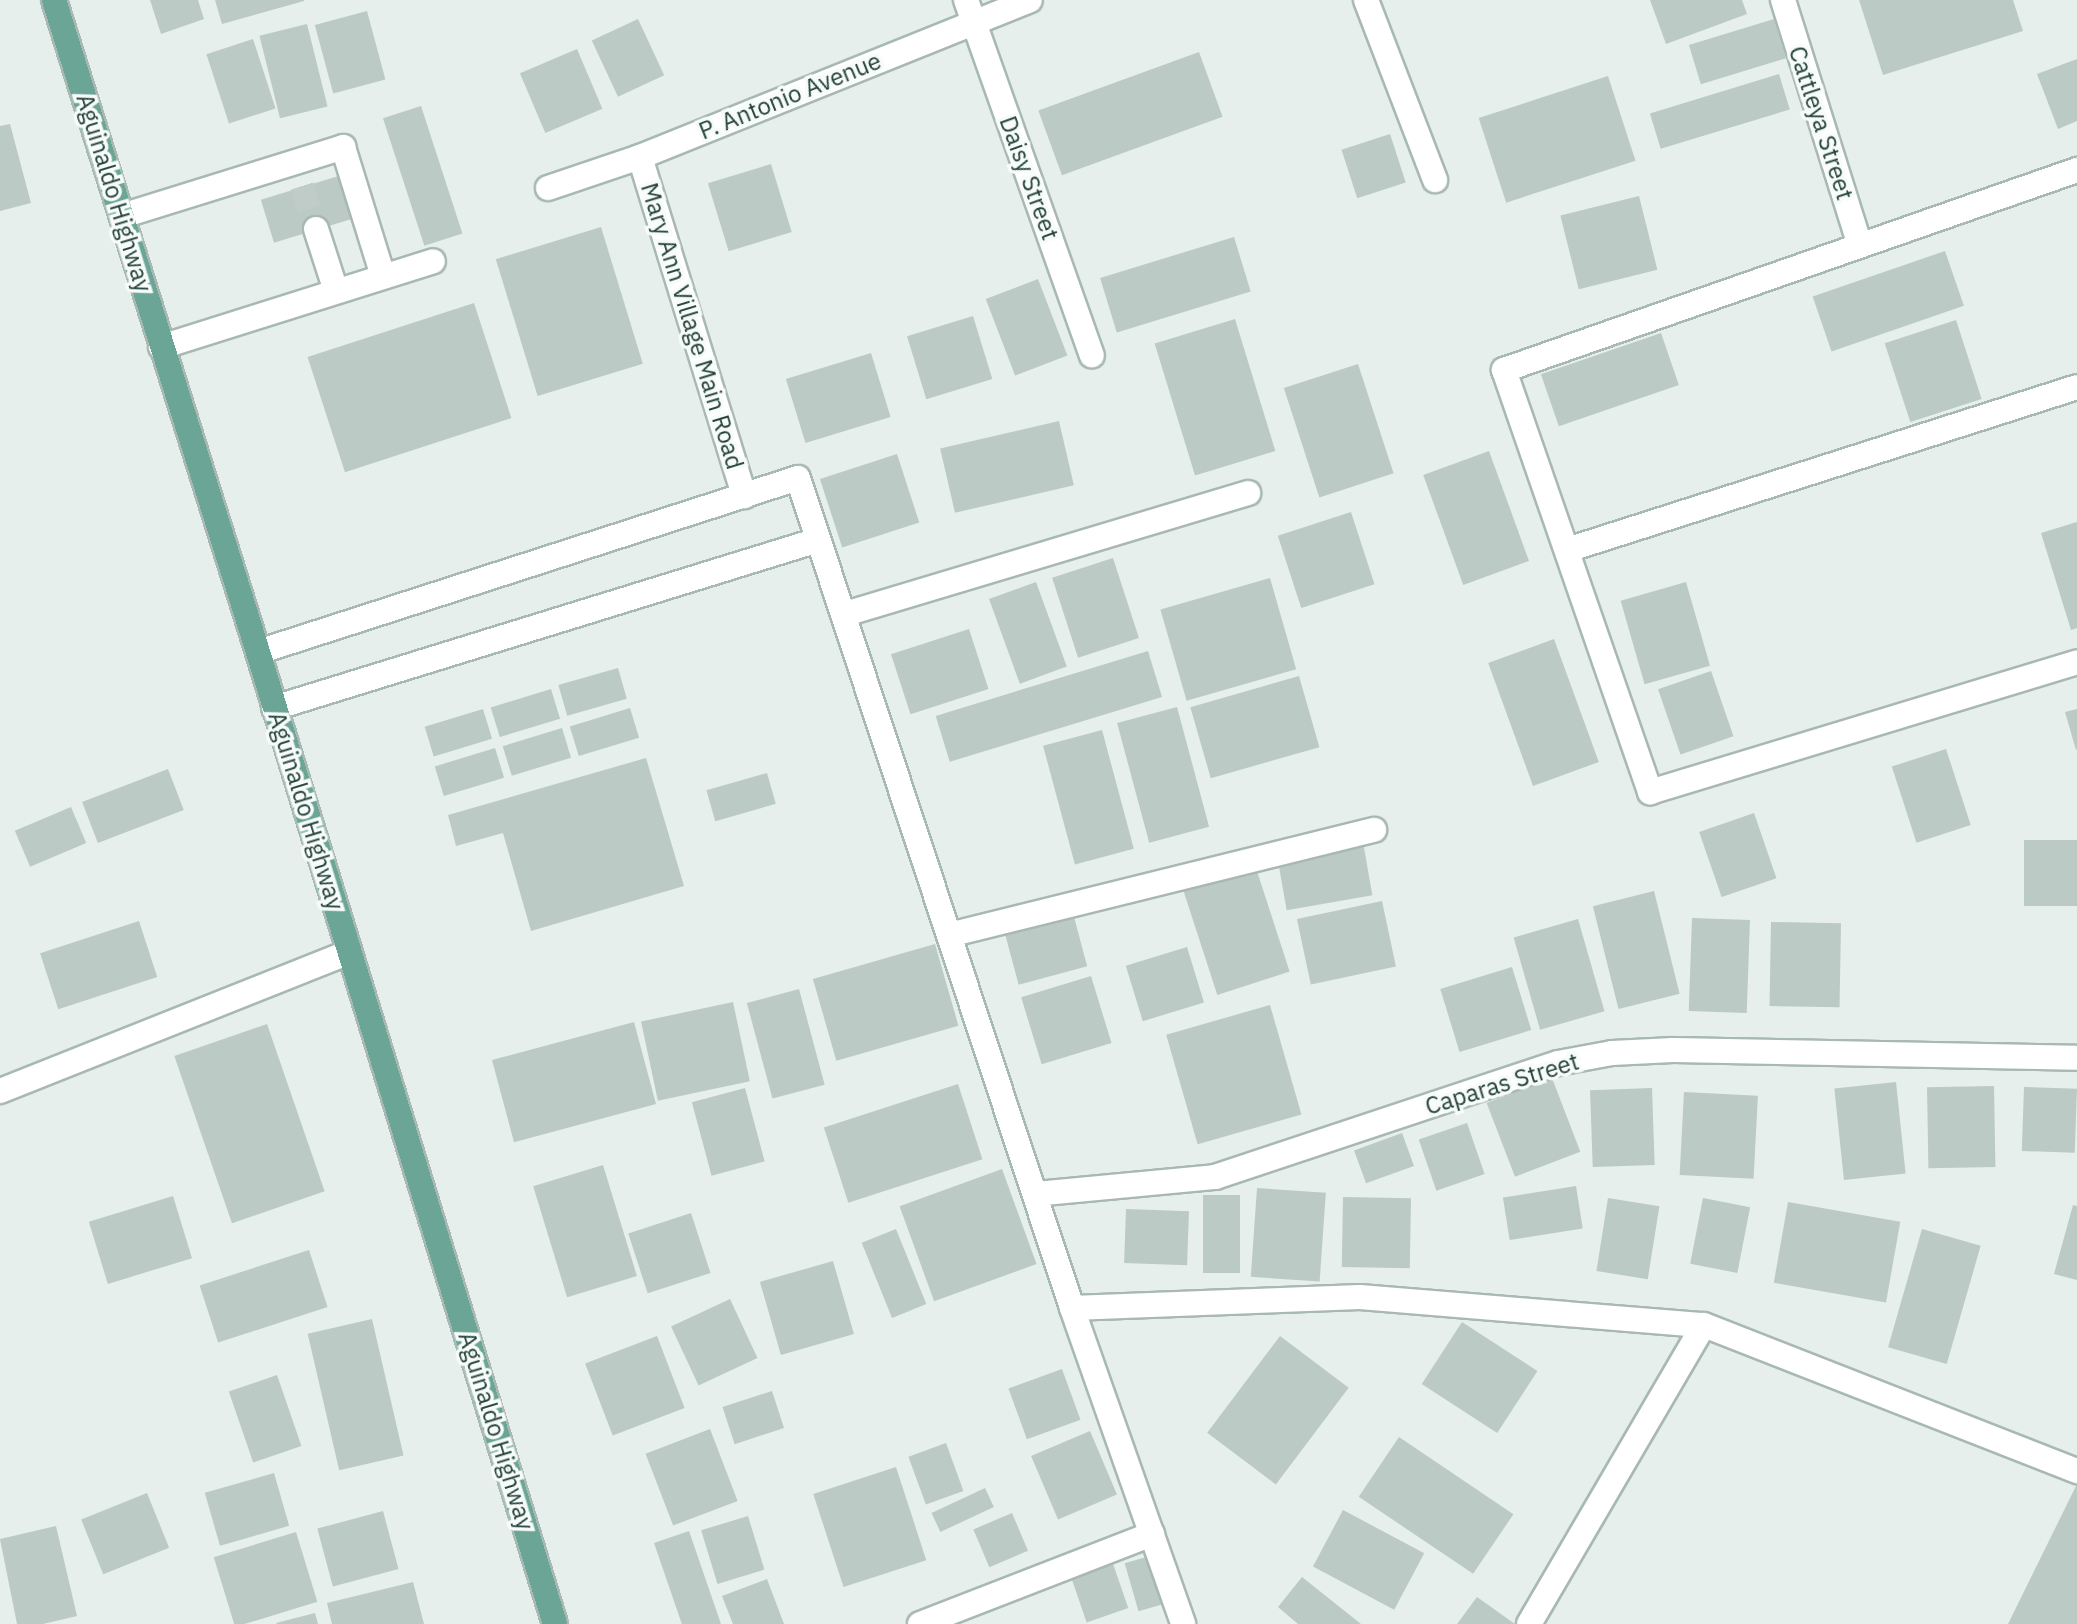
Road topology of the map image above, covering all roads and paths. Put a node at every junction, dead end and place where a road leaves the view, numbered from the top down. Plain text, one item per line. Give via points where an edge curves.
1 (54, 0) edge
2 (1030, 0) edge
3 (1366, 0) edge
4 (1783, 0) edge
5 (970, 11) edge
6 (640, 157) junction
7 (2077, 170) edge
8 (1435, 180) dead end
9 (548, 188) dead end
10 (122, 216) junction
11 (316, 229) tunnel mouth
12 (1860, 245) junction
13 (433, 261) dead end
14 (383, 276) junction
15 (336, 291) junction
16 (161, 347) junction
17 (1092, 355) dead end
18 (2077, 387) edge
19 (1248, 493) dead end
20 (744, 496) junction
21 (818, 540) junction
22 (1567, 550) junction
23 (845, 614) junction
24 (258, 652) junction
25 (2077, 662) edge
26 (274, 708) junction
27 (1374, 830) dead end
28 (949, 935) junction
29 (349, 952) junction
30 (2077, 1058) edge
31 (0, 1091) edge
32 (1035, 1194) junction
33 (1072, 1308) junction
34 (1704, 1325) junction
35 (2077, 1471) edge
36 (1152, 1534) junction
37 (555, 1624) edge
38 (920, 1624) edge
39 (1183, 1624) edge
40 (1529, 1624) edge

1 - 10 main road, Aguinaldo Highway
2 - 5 street, P. Antonio Avenue
3 - 8 street
4 - 12 street, Cattleya Street
5 - 6 street, P. Antonio Avenue
5 - 17 street, Daisy Street
6 - 9 street, P. Antonio Avenue
6 - 20 street, Mary Ann Village Main Road
7 - 12 street
10 - 14 street via 298,174 343,147
10 - 16 main road, Aguinaldo Highway
11 - 15 street
12 - 22 street via 1504,370
13 - 14 street
14 - 15 street
15 - 16 street
16 - 24 main road, Aguinaldo Highway
18 - 22 street
19 - 23 street
20 - 21 street via 798,478
20 - 24 street
21 - 23 street
21 - 26 street
22 - 25 street via 1650,792
23 - 28 street
24 - 26 main road, Aguinaldo Highway
26 - 29 main road, Aguinaldo Highway
27 - 28 street
28 - 32 street
29 - 31 street
29 - 37 main road, Aguinaldo Highway
30 - 32 street, Caparas Street via 1612,1053 1558,1063 1215,1177
32 - 33 street
33 - 34 street via 1360,1297
33 - 36 street
34 - 35 street
34 - 40 street
36 - 38 street
36 - 39 street

